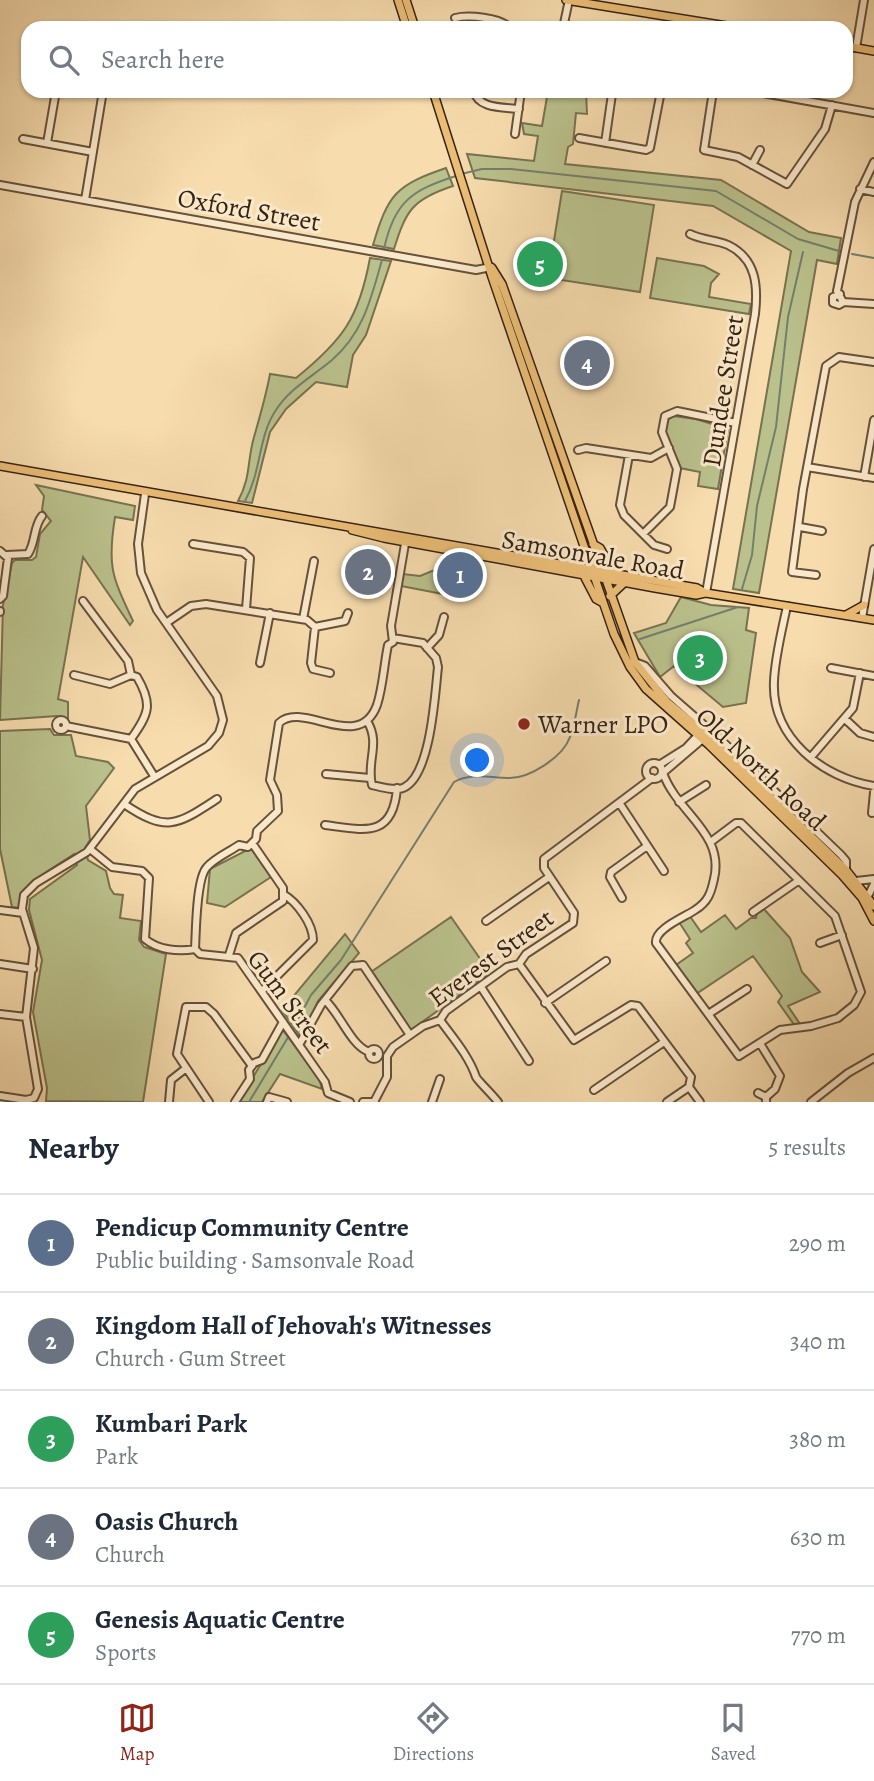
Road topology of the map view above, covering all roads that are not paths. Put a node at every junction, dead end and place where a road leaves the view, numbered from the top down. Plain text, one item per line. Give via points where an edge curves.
1 (398, 0) edge
2 (406, 0) edge
3 (567, 0) edge
4 (864, 0) edge
5 (454, 18) dead end
6 (405, 21) edge
7 (413, 21) edge
8 (497, 21) edge
9 (565, 21) edge
10 (696, 21) edge
11 (853, 47) edge
12 (856, 48) junction
13 (874, 51) edge
14 (55, 98) edge
15 (102, 98) edge
16 (435, 98) edge
17 (478, 98) edge
18 (520, 98) edge
19 (611, 98) edge
20 (660, 98) edge
21 (712, 98) edge
22 (792, 98) edge
23 (832, 105) junction
24 (519, 109) junction
25 (874, 113) edge
26 (515, 134) dead end
27 (579, 138) dead end
28 (23, 139) dead end
29 (47, 143) junction
30 (605, 143) junction
31 (760, 150) dead end
32 (93, 152) junction
33 (874, 162) edge
34 (752, 165) junction
35 (0, 185) edge
36 (860, 189) junction
37 (874, 192) edge
38 (85, 200) junction
39 (690, 234) dead end
40 (491, 267) junction
41 (874, 304) edge
42 (874, 362) edge
43 (874, 420) edge
44 (736, 423) junction
45 (669, 448) junction
46 (579, 450) dead end
47 (629, 455) junction
48 (0, 466) edge
49 (807, 467) junction
50 (864, 477) junction
51 (874, 478) edge
52 (145, 494) junction
53 (42, 516) dead end
54 (800, 527) junction
55 (822, 531) dead end
56 (643, 534) junction
57 (406, 539) junction
58 (193, 544) dead end
59 (589, 546) junction
60 (667, 549) dead end
61 (874, 549) edge
62 (0, 551) edge
63 (7, 555) junction
64 (314, 561) dead end
65 (568, 564) junction
66 (614, 573) junction
67 (583, 574) junction
68 (598, 574) junction
69 (816, 575) dead end
70 (625, 582) junction
71 (706, 593) junction
72 (610, 596) junction
73 (0, 599) edge
74 (83, 601) dead end
75 (603, 604) junction
76 (864, 605) junction
77 (787, 606) junction
78 (246, 609) junction
79 (270, 613) junction
80 (348, 613) dead end
81 (846, 616) junction
82 (444, 617) dead end
83 (862, 618) junction
84 (303, 620) junction
85 (874, 620) edge
86 (166, 623) junction
87 (316, 629) junction
88 (393, 638) junction
89 (427, 648) junction
90 (635, 662) junction
91 (260, 663) dead end
92 (831, 668) dead end
93 (330, 673) dead end
94 (860, 673) junction
95 (74, 675) dead end
96 (131, 675) junction
97 (874, 676) edge
98 (845, 719) junction
99 (367, 721) junction
100 (66, 726) dead end
101 (703, 735) junction
102 (874, 737) edge
103 (131, 739) junction
104 (811, 758) junction
105 (657, 773) junction
106 (326, 774) dead end
107 (154, 776) junction
108 (370, 778) junction
109 (706, 784) dead end
110 (874, 786) edge
111 (397, 788) junction
112 (874, 792) edge
113 (218, 799) dead end
114 (679, 802) junction
115 (124, 804) junction
116 (620, 804) junction
117 (872, 813) dead end
118 (325, 825) dead end
119 (712, 841) junction
120 (252, 843) junction
121 (647, 846) junction
122 (90, 849) junction
123 (664, 870) dead end
124 (846, 870) junction
125 (549, 877) junction
126 (798, 881) junction
127 (856, 881) junction
128 (874, 882) edge
129 (284, 894) junction
130 (868, 896) junction
131 (622, 898) dead end
132 (874, 906) edge
133 (0, 910) edge
134 (23, 913) junction
135 (752, 913) dead end
136 (486, 921) dead end
137 (874, 921) edge
138 (842, 935) junction
139 (820, 943) dead end
140 (195, 948) junction
141 (229, 955) junction
142 (606, 961) dead end
143 (0, 964) edge
144 (519, 964) junction
145 (33, 969) junction
146 (481, 987) junction
147 (747, 989) dead end
148 (262, 991) junction
149 (325, 1000) junction
150 (545, 1003) junction
151 (710, 1013) junction
152 (0, 1014) edge
153 (26, 1017) junction
154 (440, 1020) junction
155 (283, 1022) junction
156 (410, 1035) junction
157 (297, 1042) junction
158 (664, 1042) junction
159 (761, 1045) junction
160 (367, 1051) dead end
161 (874, 1058) edge
162 (529, 1061) dead end
163 (252, 1066) junction
164 (185, 1069) junction
165 (440, 1079) dead end
166 (689, 1087) junction
167 (594, 1090) dead end
168 (328, 1093) junction
169 (758, 1093) dead end
170 (0, 1096) edge
171 (766, 1099) edge
172 (36, 1100) edge
173 (169, 1102) edge
174 (209, 1102) edge
175 (235, 1102) edge
176 (267, 1102) edge
177 (287, 1102) edge
178 (323, 1102) edge
179 (350, 1102) edge
180 (363, 1102) edge
181 (374, 1102) edge
182 (432, 1102) edge
183 (498, 1102) edge
184 (667, 1102) edge
185 (699, 1102) edge
186 (811, 1102) edge

1 - 6 main road
2 - 7 main road
3 - 9 street
3 - 10 main road
4 - 12 street
5 - 8 street
11 - 12 main road
12 - 13 main road
14 - 29 street
15 - 32 street
16 - 40 main road
17 - 24 street via 481,103
18 - 24 street
19 - 30 street
20 - 30 street via 650,148
21 - 34 street via 704,150
22 - 23 street
23 - 25 street
23 - 34 street via 825,130 788,184
24 - 26 street
27 - 30 street
28 - 29 street
29 - 32 street
31 - 34 street
32 - 38 street
33 - 36 street
35 - 38 street, Oxford Street
36 - 37 street
36 - 41 street via 842,274 842,297
38 - 40 street, Oxford Street via 476,270
39 - 44 street, Dundee Street via 738,251 758,284
40 - 59 main road via 502,284
42 - 49 street via 839,357 826,366
43 - 50 street
44 - 45 street via 671,412 663,419 662,429
44 - 71 street, Dundee Street
45 - 47 street via 651,458
45 - 56 street via 677,468 670,507
46 - 47 street
47 - 56 street via 620,505
48 - 52 main road, Samsonvale Road
49 - 50 street
49 - 54 street
50 - 51 street
52 - 57 main road, Samsonvale Road
52 - 86 street via 138,544 141,573
53 - 63 street via 28,554
54 - 55 street
54 - 69 street via 792,572
56 - 60 street
57 - 65 main road, Samsonvale Road
57 - 67 main road, Samsonvale Road
57 - 88 street via 391,626
58 - 78 street via 243,552 250,558
59 - 65 main road
59 - 66 main road via 600,548
59 - 68 main road
61 - 76 street
62 - 63 street
63 - 73 street
64 - 84 street
65 - 68 main road, Samsonvale Road
66 - 68 main road, Samsonvale Road
66 - 71 main road, Samsonvale Road
67 - 68 main road, Samsonvale Road
67 - 75 main road
68 - 70 main road, Samsonvale Road
68 - 72 main road, Old North Road
68 - 75 main road, Old North Road
70 - 71 main road, Samsonvale Road
70 - 72 main road
71 - 77 main road, Samsonvale Road
72 - 90 main road, Old North Road
74 - 96 street via 128,661
75 - 101 main road, Old North Road via 619,648 637,678 656,701
76 - 81 main road
76 - 83 street
77 - 81 main road, Samsonvale Road
77 - 104 street via 774,681 776,703 788,733
78 - 79 street
78 - 86 street via 191,606
79 - 84 street
79 - 91 street
80 - 87 street via 345,621
81 - 83 main road, Samsonvale Road
82 - 89 street via 439,635
83 - 85 main road, Samsonvale Road
84 - 87 street
86 - 107 street via 217,696 223,720 208,746
87 - 93 street via 311,663 313,669
88 - 89 street via 417,641
88 - 99 street via 377,704
89 - 111 street via 438,667 427,755 408,786
90 - 101 main road, Old North Road via 659,694
90 - 124 street, Old North Road via 645,666 671,696 841,855
92 - 94 street
94 - 97 street
94 - 98 street via 853,708
95 - 96 street via 110,684
96 - 103 street via 147,695 144,723
98 - 102 street via 860,733
98 - 104 street
99 - 108 street via 374,746
99 - 120 street via 343,727 295,717 279,723 270,780 278,811 257,831
100 - 103 street
101 - 105 street, Everest Street
101 - 124 main road, Old North Road
101 - 137 main road, Old North Road via 850,883
103 - 107 street
104 - 110 street via 846,780
105 - 114 street
105 - 116 street, Everest Street
106 - 108 street
107 - 115 street
108 - 111 street via 372,785
109 - 114 street
111 - 118 street via 395,805 381,827 370,831
112 - 117 street
113 - 115 street via 181,822 148,820
114 - 119 street
115 - 122 street
116 - 121 street
116 - 125 street, Everest Street via 544,859
119 - 126 street via 741,823
119 - 151 street via 717,858 711,894 704,905 655,937
120 - 129 street
120 - 140 street via 239,845 202,873
121 - 123 street
121 - 131 street via 611,872
122 - 134 street via 36,883 24,895
122 - 140 street, Gum Street via 112,867 142,871 149,878 145,939 153,946 184,951
124 - 127 main road, Old North Road
125 - 136 street
125 - 144 street, Everest Street via 574,913 574,920
126 - 135 street
126 - 138 street via 835,916
127 - 128 street
127 - 130 main road, Old North Road
128 - 130 street
129 - 141 street via 284,901 236,933
129 - 148 street via 313,930 313,940
130 - 132 main road, Old North Road
133 - 134 street
134 - 145 street via 34,948
138 - 139 street
138 - 159 street via 860,983 855,1004 829,1021 775,1032
140 - 141 street, Gum Street via 200,954
141 - 148 street, Gum Street via 238,958
142 - 150 street
143 - 145 street
144 - 146 street, Everest Street
144 - 150 street
145 - 153 street
146 - 154 street, Everest Street
146 - 162 street
147 - 151 street
148 - 155 street, Gum Street
149 - 156 street via 352,966 363,965
149 - 157 street
149 - 160 street
150 - 158 street via 574,1040 635,1005
151 - 159 street via 739,1056
152 - 153 street
153 - 172 street
154 - 156 street, Everest Street
154 - 183 street via 473,1065 478,1080
155 - 157 street, Gum Street
155 - 163 street via 262,1060
156 - 181 street, Everest Street via 387,1056 387,1077
157 - 168 street, Gum Street
158 - 166 street via 691,1077
158 - 167 street
159 - 171 street via 780,1076
161 - 186 street
163 - 164 street via 214,1014 206,1007 191,1005 183,1012 177,1054
163 - 175 street via 250,1079
164 - 173 street via 171,1080
164 - 174 street
165 - 182 street
166 - 184 street
166 - 185 street
168 - 178 street
168 - 179 street, Gum Street
169 - 171 street
170 - 172 street
176 - 177 street via 269,1097
180 - 181 street, Everest Street

